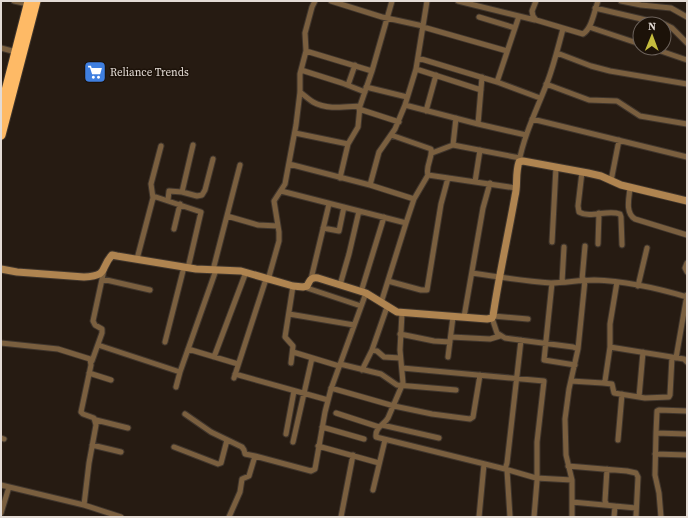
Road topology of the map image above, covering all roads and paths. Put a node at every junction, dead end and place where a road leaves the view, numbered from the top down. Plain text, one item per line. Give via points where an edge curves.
1 (14, 1) edge
2 (315, 1) edge
3 (331, 1) edge
4 (392, 1) edge
5 (427, 1) edge
6 (458, 1) edge
7 (536, 1) edge
8 (598, 1) edge
9 (621, 1) edge
10 (31, 2) edge
11 (466, 2) edge
12 (595, 8) junction
13 (519, 16) junction
14 (479, 17) dead end
15 (632, 17) edge
16 (687, 17) edge
17 (387, 18) junction
18 (536, 20) junction
19 (423, 26) junction
20 (589, 27) junction
21 (515, 28) junction
22 (672, 28) edge
23 (563, 29) junction
24 (632, 41) edge
25 (687, 43) edge
26 (1, 48) edge
27 (306, 51) junction
28 (507, 51) junction
29 (16, 52) junction
30 (557, 53) junction
31 (672, 55) edge
32 (418, 58) junction
33 (687, 60) edge
34 (355, 65) junction
35 (416, 69) junction
36 (301, 70) junction
37 (372, 71) junction
38 (436, 76) junction
39 (482, 77) junction
40 (497, 82) junction
41 (546, 84) junction
42 (687, 84) edge
43 (348, 85) junction
44 (365, 90) junction
45 (481, 90) junction
46 (300, 92) junction
47 (407, 97) junction
48 (540, 98) junction
49 (405, 105) junction
50 (360, 108) junction
51 (1, 110) edge
52 (426, 111) junction
53 (456, 118) junction
54 (532, 119) junction
55 (399, 122) junction
56 (478, 124) junction
57 (687, 124) edge
58 (295, 133) junction
59 (1, 135) edge
60 (390, 135) junction
61 (526, 135) junction
62 (619, 140) junction
63 (348, 144) junction
64 (193, 145) dead end
65 (452, 145) junction
66 (161, 146) dead end
67 (480, 150) junction
68 (432, 154) junction
69 (687, 157) edge
70 (213, 159) dead end
71 (519, 160) junction
72 (289, 164) junction
73 (240, 165) dead end
74 (556, 167) junction
75 (582, 172) junction
76 (428, 175) junction
77 (340, 178) junction
78 (448, 178) junction
79 (611, 181) junction
80 (475, 182) junction
81 (490, 183) junction
82 (370, 185) junction
83 (516, 188) junction
84 (630, 188) junction
85 (281, 191) junction
86 (182, 192) junction
87 (153, 196) junction
88 (414, 199) junction
89 (168, 200) junction
90 (687, 201) edge
91 (180, 204) junction
92 (329, 204) junction
93 (344, 208) junction
94 (629, 210) junction
95 (359, 211) junction
96 (617, 213) junction
97 (599, 214) junction
98 (227, 216) junction
99 (384, 217) junction
100 (406, 223) junction
101 (278, 226) junction
102 (174, 228) dead end
103 (324, 228) junction
104 (687, 235) edge
105 (552, 242) dead end
106 (598, 244) dead end
107 (622, 245) dead end
108 (585, 246) dead end
109 (564, 248) dead end
110 (647, 248) dead end
111 (137, 259) junction
112 (687, 263) edge
113 (186, 267) junction
114 (1, 269) edge
115 (104, 270) junction
116 (214, 270) junction
117 (246, 272) junction
118 (687, 272) edge
119 (472, 273) junction
120 (498, 277) junction
121 (102, 279) junction
122 (267, 279) junction
123 (311, 279) junction
124 (584, 280) junction
125 (388, 281) junction
126 (562, 282) junction
127 (617, 282) junction
128 (552, 283) junction
129 (340, 285) junction
130 (293, 286) junction
131 (638, 286) junction
132 (304, 287) junction
133 (150, 290) dead end
134 (364, 293) junction
135 (687, 296) edge
136 (384, 305) junction
137 (361, 306) junction
138 (402, 313) junction
139 (289, 314) junction
140 (453, 316) junction
141 (464, 317) junction
142 (492, 317) junction
143 (528, 319) dead end
144 (354, 325) junction
145 (400, 334) junction
146 (500, 336) junction
147 (450, 340) junction
148 (521, 340) junction
149 (165, 342) dead end
150 (545, 343) junction
151 (1, 344) edge
152 (98, 345) junction
153 (610, 347) junction
154 (188, 349) junction
155 (578, 349) junction
156 (372, 350) junction
157 (293, 352) junction
158 (642, 352) junction
159 (214, 357) junction
160 (448, 357) dead end
161 (674, 357) junction
162 (312, 358) junction
163 (400, 358) junction
164 (686, 360) edge
165 (92, 361) junction
166 (291, 363) dead end
167 (238, 364) junction
168 (340, 365) junction
169 (575, 365) junction
170 (402, 368) junction
171 (362, 370) junction
172 (180, 372) junction
173 (89, 373) junction
174 (480, 374) junction
175 (516, 378) junction
176 (111, 380) dead end
177 (571, 381) junction
178 (603, 383) junction
179 (402, 385) junction
180 (176, 387) dead end
181 (331, 388) junction
182 (456, 390) dead end
183 (294, 392) junction
184 (304, 394) junction
185 (622, 394) junction
186 (639, 397) junction
187 (328, 400) junction
188 (394, 406) junction
189 (687, 411) edge
190 (336, 413) dead end
191 (185, 414) dead end
192 (96, 420) junction
193 (380, 426) junction
194 (322, 427) junction
195 (128, 428) dead end
196 (656, 433) junction
197 (286, 434) dead end
198 (687, 434) edge
199 (439, 438) dead end
200 (364, 439) dead end
201 (227, 440) junction
202 (385, 440) junction
203 (618, 440) dead end
204 (294, 442) dead end
205 (92, 445) junction
206 (318, 446) junction
207 (174, 447) dead end
208 (121, 452) dead end
209 (655, 454) junction
210 (687, 455) edge
211 (255, 456) junction
212 (353, 456) junction
213 (379, 463) junction
214 (484, 464) junction
215 (568, 466) junction
216 (506, 469) junction
217 (607, 469) junction
218 (536, 478) junction
219 (572, 480) junction
220 (1, 485) edge
221 (9, 487) junction
222 (373, 490) dead end
223 (572, 502) junction
224 (84, 505) junction
225 (607, 505) junction
226 (615, 506) junction
227 (636, 508) junction
228 (1, 513) edge
229 (121, 517) edge
230 (229, 517) edge
231 (341, 517) edge
232 (479, 517) edge
233 (510, 517) edge
234 (534, 517) edge
235 (572, 517) edge
236 (614, 517) edge
237 (636, 517) edge
238 (661, 517) edge

1 - 10 street
2 - 27 street via 305,33
3 - 17 street
4 - 17 street
5 - 19 street
6 - 11 street
7 - 18 street via 532,11 532,16
8 - 12 street
9 - 16 street via 671,8
10 - 29 highway
10 - 59 highway
11 - 13 street
12 - 15 street
12 - 20 street
13 - 18 street
13 - 21 street
14 - 21 street
17 - 19 street
17 - 37 street
18 - 23 street
19 - 28 street
19 - 32 street
20 - 23 street via 582,34
20 - 24 street
21 - 28 street
22 - 25 street
23 - 30 street
26 - 29 street
27 - 34 street
27 - 36 street
28 - 40 street
29 - 51 highway
30 - 41 street
30 - 42 street via 610,71
31 - 33 street
32 - 35 street
32 - 39 street
34 - 37 street
34 - 43 street
35 - 38 street
35 - 47 street
36 - 43 street
36 - 46 street
37 - 44 street
38 - 45 street
38 - 52 street
39 - 40 street
39 - 45 street
40 - 48 street
41 - 48 street
41 - 57 street via 589,100 617,101 640,116
43 - 44 street
44 - 47 street
44 - 50 street
45 - 56 street
46 - 50 street via 324,106
46 - 58 street
47 - 49 street
48 - 54 street
49 - 52 street
49 - 55 street
50 - 55 street
50 - 63 street via 358,127
52 - 53 street
53 - 56 street
53 - 65 street
54 - 61 street
54 - 62 street
55 - 60 street
56 - 61 street
58 - 63 street
58 - 72 street
60 - 68 street via 429,147
60 - 82 street via 379,152
61 - 71 street
62 - 69 street
62 - 79 street
63 - 77 street
64 - 86 street
65 - 67 street
65 - 68 street
66 - 87 street via 152,179
67 - 71 street
67 - 80 street
68 - 76 street
70 - 86 street via 202,195
71 - 74 street
71 - 83 street
72 - 77 street
72 - 85 street
73 - 98 street
74 - 75 street
74 - 105 street
75 - 79 street
75 - 97 street via 579,212
76 - 78 street
76 - 88 street
77 - 82 street
78 - 80 street
78 - 125 street via 427,290
79 - 84 street
80 - 81 street
81 - 83 street
81 - 119 street
82 - 88 street
83 - 120 street
84 - 90 street
84 - 94 street
85 - 92 street
85 - 101 street via 274,201
86 - 89 street via 169,191
87 - 89 street
87 - 111 street
88 - 100 street
89 - 91 street
91 - 102 street
91 - 113 street via 202,213
92 - 93 street
92 - 103 street
93 - 95 street
93 - 103 street via 339,231
94 - 96 street
94 - 104 street via 635,219
95 - 99 street
95 - 129 street
96 - 97 street
96 - 107 street via 621,217
97 - 106 street
98 - 101 street via 258,225
98 - 116 street
99 - 100 street
99 - 134 street
100 - 125 street
101 - 122 street via 279,241
103 - 123 street
108 - 124 street
109 - 126 street
110 - 131 street
111 - 113 street
111 - 115 street via 112,256
112 - 118 street
113 - 116 street
113 - 149 street
114 - 115 street via 84,277 94,276
115 - 121 street
116 - 117 street
116 - 154 street
117 - 122 street
117 - 159 street
119 - 120 street
119 - 141 street
120 - 128 street
120 - 142 street
121 - 133 street
121 - 152 street via 93,321 102,331
122 - 130 street
122 - 167 street
123 - 129 street via 314,277
123 - 132 street
124 - 126 street
124 - 127 street
124 - 155 street
125 - 136 street
126 - 128 street
127 - 131 street
127 - 153 street via 610,324
128 - 150 street
129 - 134 street
130 - 132 street
130 - 139 street
131 - 135 street
132 - 137 street
134 - 136 street
134 - 137 street
135 - 161 street
136 - 138 street
136 - 156 street
137 - 144 street
138 - 140 street
138 - 145 street
139 - 144 street
139 - 157 street via 285,337 293,346
140 - 141 street
140 - 147 street
141 - 142 street
142 - 143 street
142 - 146 street
144 - 168 street
145 - 147 street via 434,341
145 - 163 street
146 - 147 street via 490,339
146 - 148 street
147 - 160 street
148 - 150 street
148 - 175 street
150 - 155 street
150 - 169 street via 544,360
151 - 165 street via 58,349
152 - 165 street
152 - 172 street
153 - 158 street
153 - 178 street
154 - 159 street
154 - 172 street
155 - 169 street
156 - 163 street via 384,358
156 - 171 street
157 - 162 street
157 - 166 street
158 - 161 street
158 - 186 street
159 - 167 street
161 - 164 street
161 - 186 street via 669,397
162 - 168 street
162 - 184 street
163 - 170 street
165 - 173 street
167 - 183 street via 234,376
168 - 171 street
168 - 181 street
169 - 177 street
170 - 174 street
170 - 179 street
171 - 179 street via 381,374 394,384
172 - 180 street
173 - 176 street
173 - 192 street via 81,412
174 - 175 street
174 - 188 street via 473,417 470,419
175 - 216 street
175 - 218 street via 544,381
177 - 178 street
177 - 215 street via 565,419
178 - 185 street via 611,384 613,392
179 - 182 street
179 - 188 street
181 - 187 street
181 - 188 street
183 - 184 street
183 - 197 street
184 - 187 street
184 - 204 street
185 - 186 street
185 - 203 street
187 - 194 street
188 - 193 street via 386,421
189 - 196 street via 657,411
190 - 193 street
191 - 201 street via 210,432
192 - 195 street
192 - 205 street
193 - 199 street
193 - 202 street via 376,437
194 - 200 street
194 - 206 street
196 - 198 street
196 - 209 street
201 - 207 street via 218,464
201 - 211 street via 242,447 245,454
202 - 213 street
202 - 214 street
205 - 208 street
205 - 224 street
206 - 211 street via 315,470 311,471
206 - 212 street
209 - 210 street
209 - 238 street via 655,476
211 - 230 street via 249,476 242,479 240,492
212 - 213 street
212 - 231 street
213 - 222 street
214 - 216 street
214 - 232 street
215 - 217 street
215 - 219 street
216 - 218 street
216 - 233 street
217 - 225 street
217 - 227 street via 636,473
218 - 219 street
218 - 234 street
219 - 223 street
220 - 221 street
221 - 224 street
221 - 228 street
223 - 225 street
223 - 235 street
224 - 229 street
225 - 226 street
226 - 227 street
226 - 236 street
227 - 237 street

